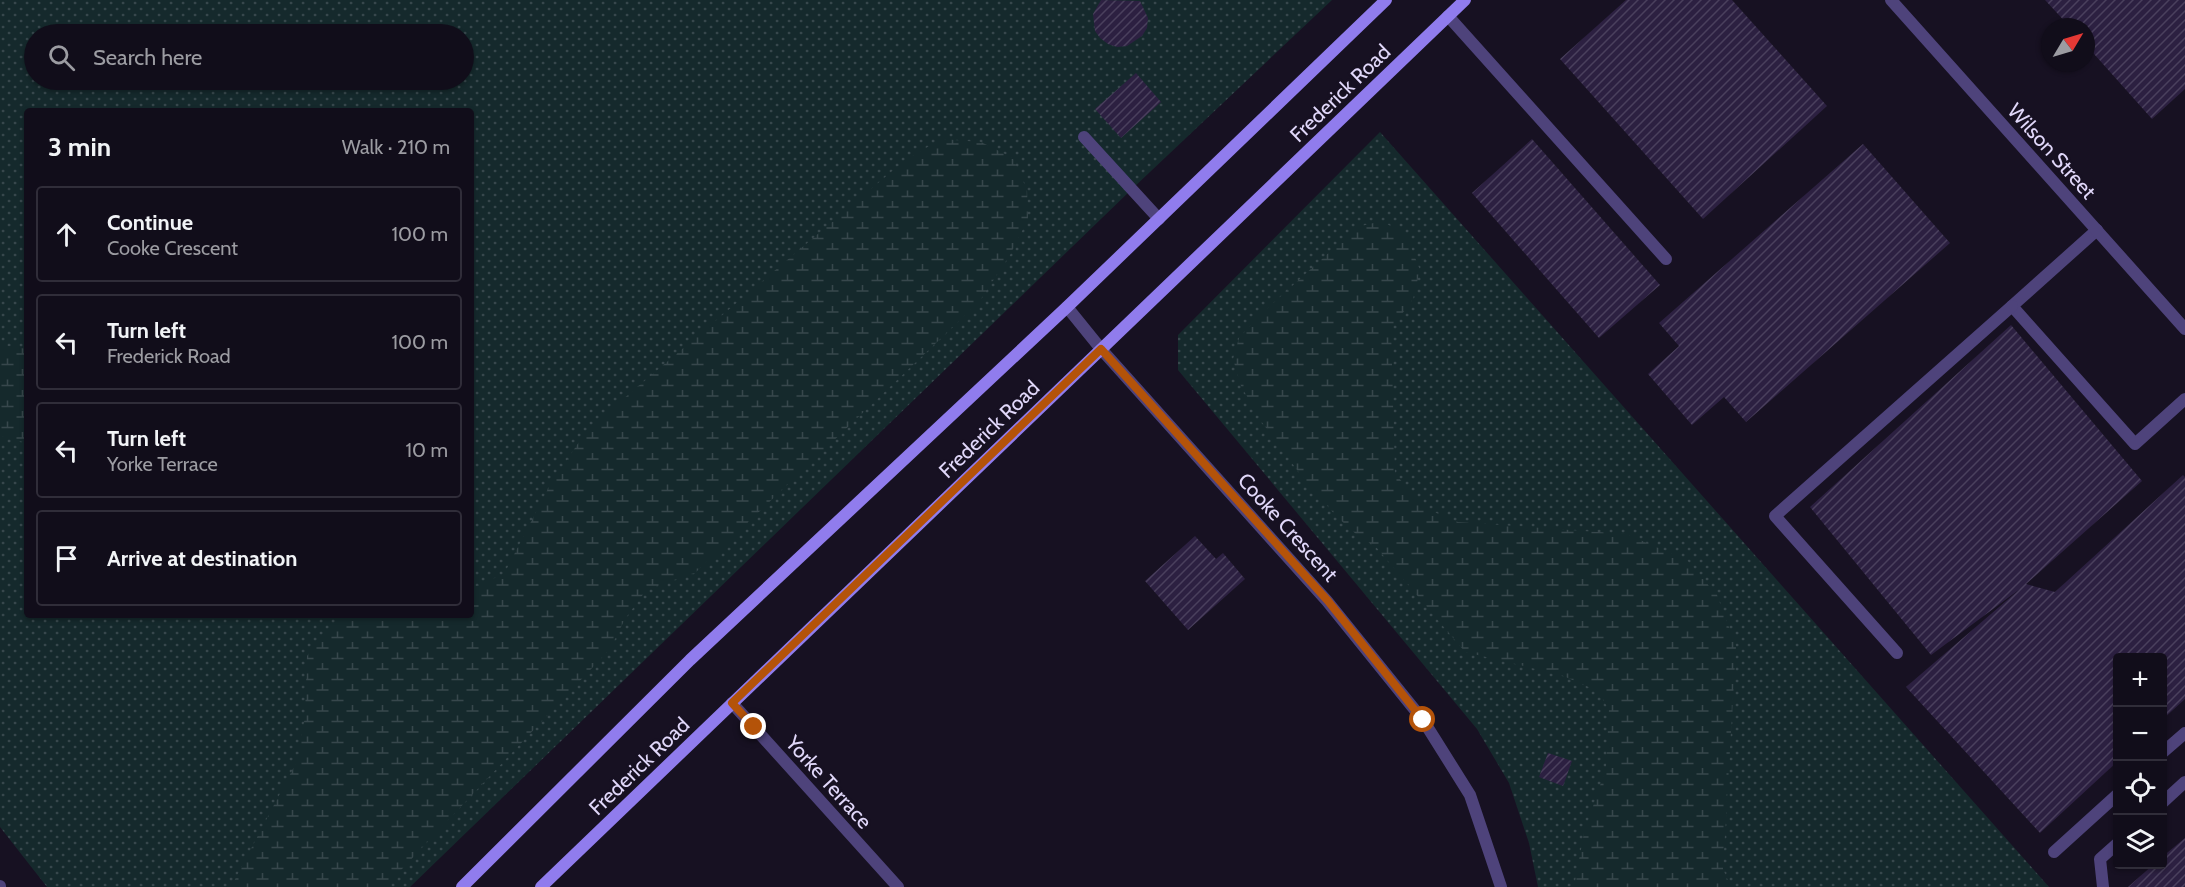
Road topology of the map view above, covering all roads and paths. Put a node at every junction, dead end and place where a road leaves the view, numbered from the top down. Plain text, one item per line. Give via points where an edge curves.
1 (1386, 0) edge
2 (1465, 0) edge
3 (1891, 0) edge
4 (1448, 16) junction
5 (1084, 137) dead end
6 (1159, 219) junction
7 (2097, 230) junction
8 (1666, 259) dead end
9 (2012, 306) junction
10 (1067, 307) junction
11 (2185, 329) edge
12 (1101, 349) junction
13 (2185, 399) edge
14 (1897, 653) dead end
15 (732, 703) junction
16 (2185, 733) edge
17 (2167, 749) edge
18 (2185, 783) edge
19 (2113, 799) edge
20 (2167, 799) edge
21 (2113, 847) edge
22 (2054, 852) dead end
23 (462, 887) edge
24 (541, 887) edge
25 (898, 887) edge
26 (1501, 887) edge
27 (2103, 887) edge

1 - 6 main road, Frederick Road
2 - 4 main road, Frederick Road
3 - 7 street, Wilson Street
4 - 8 street
4 - 12 main road, Frederick Road
5 - 6 street
6 - 10 main road, Frederick Road
7 - 9 street
7 - 11 street, Wilson Street
9 - 13 street via 2135,444
9 - 14 street via 1776,516
10 - 12 street, Cooke Crescent
10 - 23 main road, Frederick Road via 690,660
12 - 15 main road, Frederick Road
12 - 26 street, Cooke Crescent via 1328,601 1423,720 1470,795
15 - 24 main road, Frederick Road
15 - 25 street, Yorke Terrace
16 - 17 street
18 - 20 street
19 - 22 street
21 - 27 street via 2100,859

